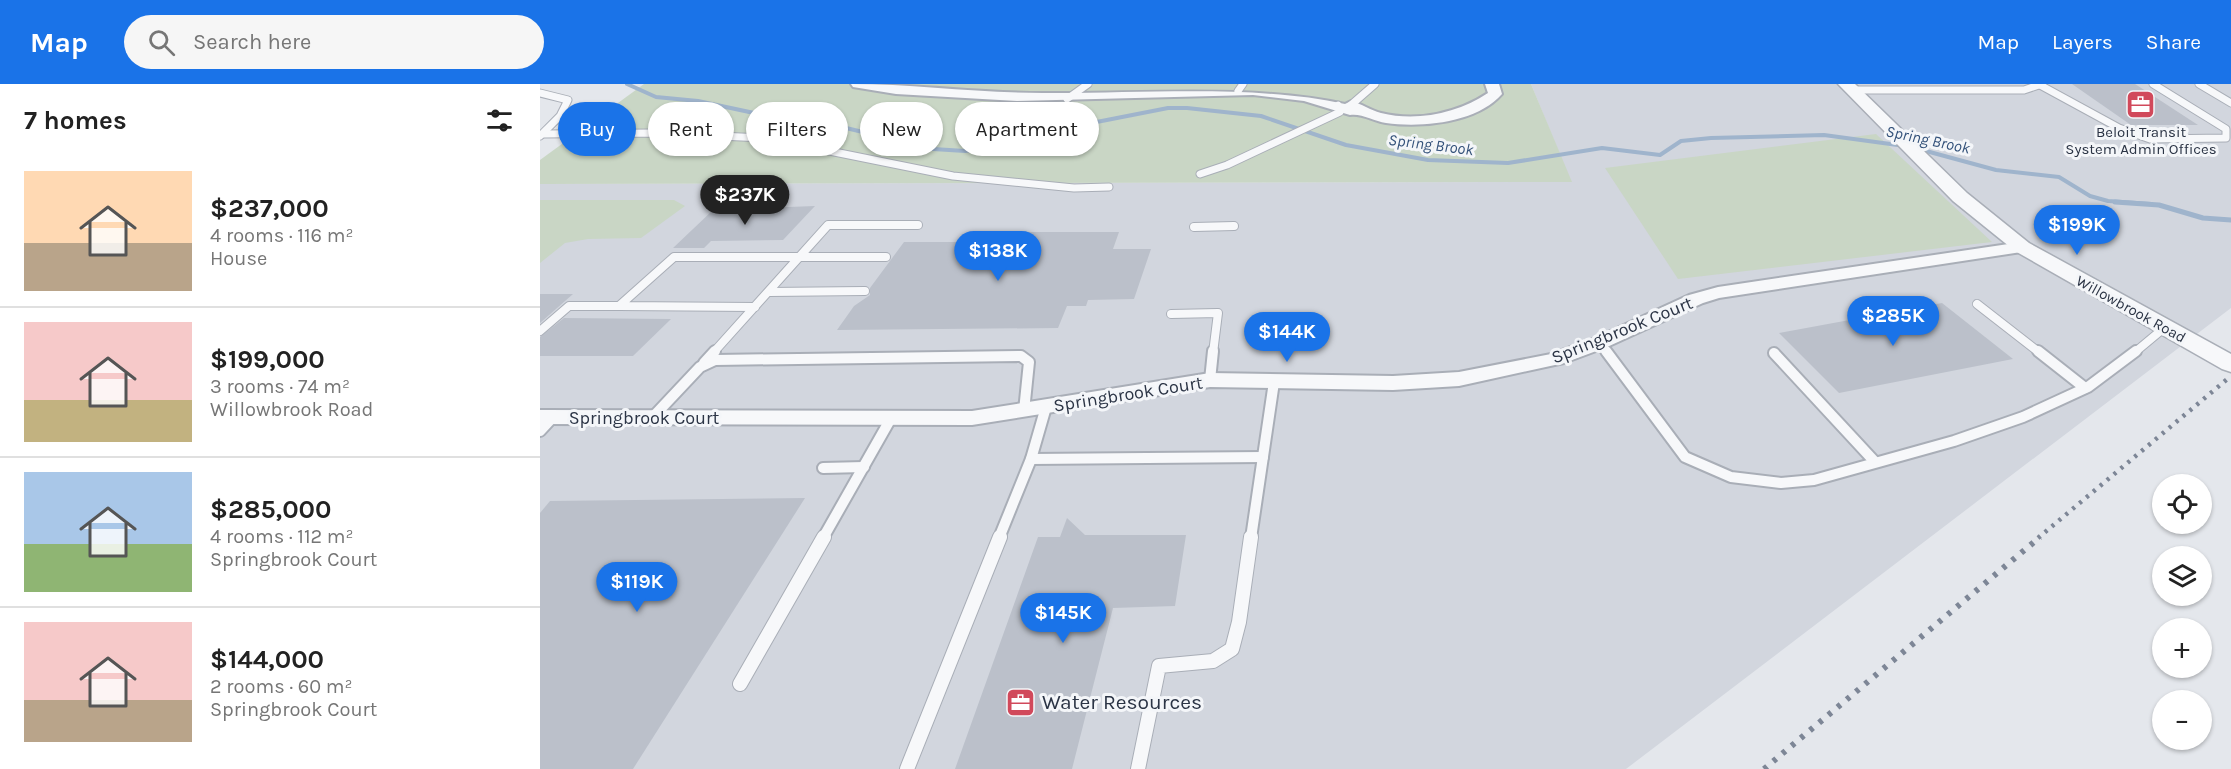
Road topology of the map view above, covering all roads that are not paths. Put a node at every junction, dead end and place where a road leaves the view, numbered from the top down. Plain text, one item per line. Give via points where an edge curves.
1 (858, 84) edge
2 (1088, 84) edge
3 (1375, 84) edge
4 (1492, 84) edge
5 (2041, 84) edge
6 (2153, 84) edge
7 (2199, 84) edge
8 (1849, 87) edge
9 (1240, 88) edge
10 (540, 93) edge
11 (1066, 99) junction
12 (2231, 103) edge
13 (1346, 107) junction
14 (542, 135) edge
15 (1200, 174) dead end
16 (1109, 188) dead end
17 (918, 225) dead end
18 (1194, 226) dead end
19 (1234, 226) dead end
20 (2022, 247) junction
21 (800, 257) junction
22 (886, 257) dead end
23 (865, 291) dead end
24 (769, 292) junction
25 (1977, 304) dead end
26 (619, 306) junction
27 (755, 307) junction
28 (1171, 314) dead end
29 (2164, 328) junction
30 (540, 331) edge
31 (1600, 343) junction
32 (1774, 353) dead end
33 (2231, 364) edge
34 (700, 367) junction
35 (1210, 380) junction
36 (1274, 382) junction
37 (2085, 388) junction
38 (1046, 407) junction
39 (1024, 411) junction
40 (652, 418) junction
41 (890, 420) junction
42 (544, 422) edge
43 (1263, 457) junction
44 (1030, 459) junction
45 (1875, 462) junction
46 (864, 467) junction
47 (823, 468) dead end
48 (740, 684) dead end
49 (907, 769) edge
50 (1138, 769) edge

1 - 11 street via 889,90
2 - 11 lane
3 - 13 lane
4 - 13 street via 1495,94 1483,105 1460,114 1406,120 1377,118
5 - 6 lane via 2119,128 2150,138 2226,138 2226,129
5 - 8 lane via 2024,90
7 - 12 lane
8 - 20 street, Willowbrook Road via 1960,196
9 - 11 street
9 - 13 street
10 - 14 lane via 568,100 566,108
13 - 15 lane via 1227,165
14 - 16 lane via 660,133 765,138 953,176
17 - 21 lane via 828,225
18 - 19 lane
20 - 29 street, Willowbrook Road
20 - 31 street, Springbrook Court via 1718,293 1696,299
21 - 22 lane
21 - 24 lane
21 - 26 lane via 674,257
23 - 24 lane
24 - 27 lane
25 - 37 lane
26 - 27 lane
26 - 30 lane via 569,306
27 - 34 lane
28 - 35 lane via 1218,313
29 - 33 street, Willowbrook Road
29 - 37 lane
31 - 36 street, Springbrook Court via 1523,368 1459,379
31 - 45 lane via 1680,451 1701,468 1733,477 1788,484
32 - 45 lane
34 - 39 lane via 715,360 1021,356 1029,362
34 - 40 lane
35 - 36 street, Springbrook Court
35 - 38 street, Springbrook Court
36 - 43 lane
37 - 45 lane via 2050,407 1986,430
38 - 39 street, Springbrook Court
38 - 44 lane
39 - 41 street, Springbrook Court via 972,418
40 - 41 street, Springbrook Court
40 - 42 street, Springbrook Court
41 - 46 lane
43 - 44 lane
43 - 50 lane via 1232,649 1213,661 1160,666
44 - 49 lane
46 - 47 lane
46 - 48 lane

